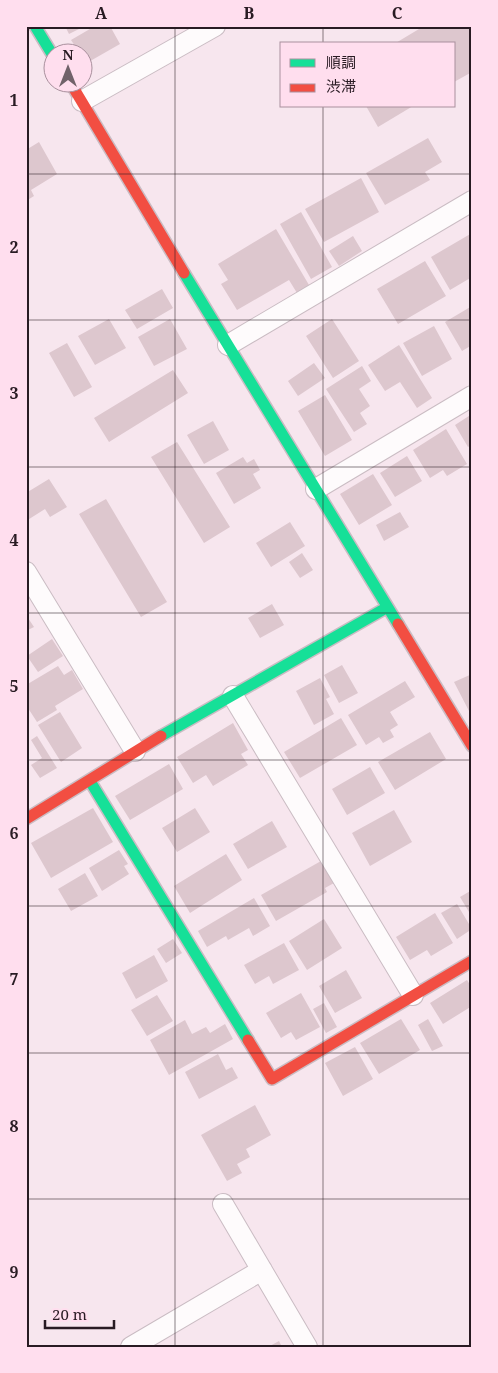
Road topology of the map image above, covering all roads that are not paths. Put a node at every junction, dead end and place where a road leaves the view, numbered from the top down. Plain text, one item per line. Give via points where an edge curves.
1 (35, 26) edge
2 (215, 26) edge
3 (45, 42) edge
4 (76, 92) edge
5 (82, 101) junction
6 (472, 201) edge
7 (228, 345) junction
8 (472, 396) edge
9 (316, 489) junction
10 (26, 572) edge
11 (386, 608) junction
12 (234, 696) junction
13 (472, 746) edge
14 (136, 751) junction
15 (90, 781) junction
16 (26, 819) edge
17 (472, 962) edge
18 (413, 995) junction
19 (223, 1204) dead end
20 (262, 1270) junction
21 (130, 1347) edge
22 (307, 1347) edge

1 - 3 street
2 - 5 street
4 - 5 street
5 - 7 street
6 - 7 street
7 - 9 street
8 - 9 street
9 - 11 street
10 - 14 street
11 - 12 street
11 - 13 street
12 - 14 street
12 - 18 street
14 - 15 street
15 - 16 street
15 - 18 street via 272,1079
17 - 18 street
19 - 20 street
20 - 21 street
20 - 22 street

